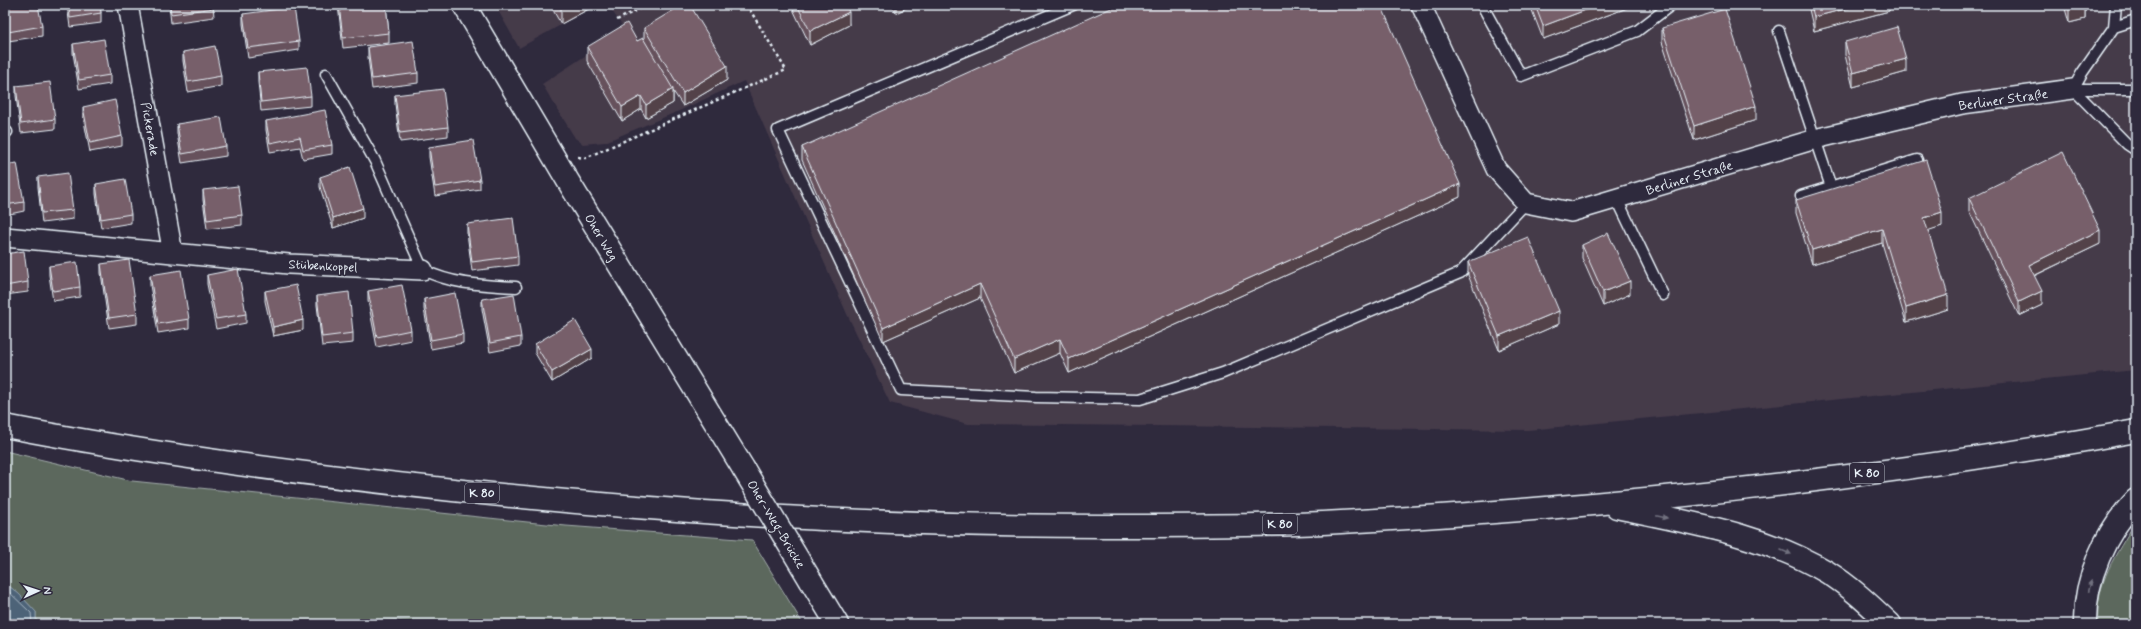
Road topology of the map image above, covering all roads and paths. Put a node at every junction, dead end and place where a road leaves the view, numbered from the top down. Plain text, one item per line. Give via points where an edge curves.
1 (128, 5) edge
2 (464, 5) edge
3 (647, 5) edge
4 (748, 5) edge
5 (1073, 5) edge
6 (1420, 5) edge
7 (1482, 5) edge
8 (1671, 5) edge
9 (2116, 5) edge
10 (617, 20) dead end
11 (2136, 20) edge
12 (2114, 27) junction
13 (1779, 31) dead end
14 (326, 74) dead end
15 (2073, 89) junction
16 (2136, 89) edge
17 (1814, 139) junction
18 (2136, 150) edge
19 (553, 156) junction
20 (1917, 160) dead end
21 (1830, 187) junction
22 (1801, 196) dead end
23 (1617, 199) junction
24 (1526, 202) junction
25 (5, 237) edge
26 (173, 254) junction
27 (423, 270) junction
28 (516, 287) dead end
29 (1663, 296) dead end
30 (5, 426) edge
31 (2136, 431) edge
32 (743, 468) joint
33 (2136, 500) edge
34 (1596, 503) junction
35 (837, 624) edge
36 (1890, 624) edge
37 (2085, 624) edge

1 - 26 street, Pickerade
2 - 19 main road, Oher Weg
3 - 10 path
4 - 19 path via 786,70 585,158
5 - 24 lane via 778,130 901,390 1140,399 1222,373 1460,273
6 - 24 street via 1496,169
7 - 8 lane via 1521,76 1637,31
9 - 12 lane
11 - 12 lane
12 - 15 lane
13 - 17 lane
14 - 27 lane via 375,160
15 - 16 lane
15 - 17 street, Berliner Straße via 1962,104
15 - 18 lane
17 - 21 lane
17 - 23 street, Berliner Straße
19 - 32 main road, Oher Weg
20 - 21 lane
21 - 22 lane
23 - 24 street, Berliner Straße via 1571,212
23 - 29 lane
25 - 26 street, Stübenkoppel
26 - 27 street, Stübenkoppel via 289,264
27 - 28 lane via 441,279
30 - 34 main road, K 80 via 192,457 346,478 545,500 857,522 1064,526 1313,523
31 - 34 main road, K 80 via 1902,468
32 - 35 main road, Oher-Weg-Brücke, bridge
37 -> 33 main road via 2090,584 2098,561 2119,522
34 -> 36 main road via 1755,539 1828,573

